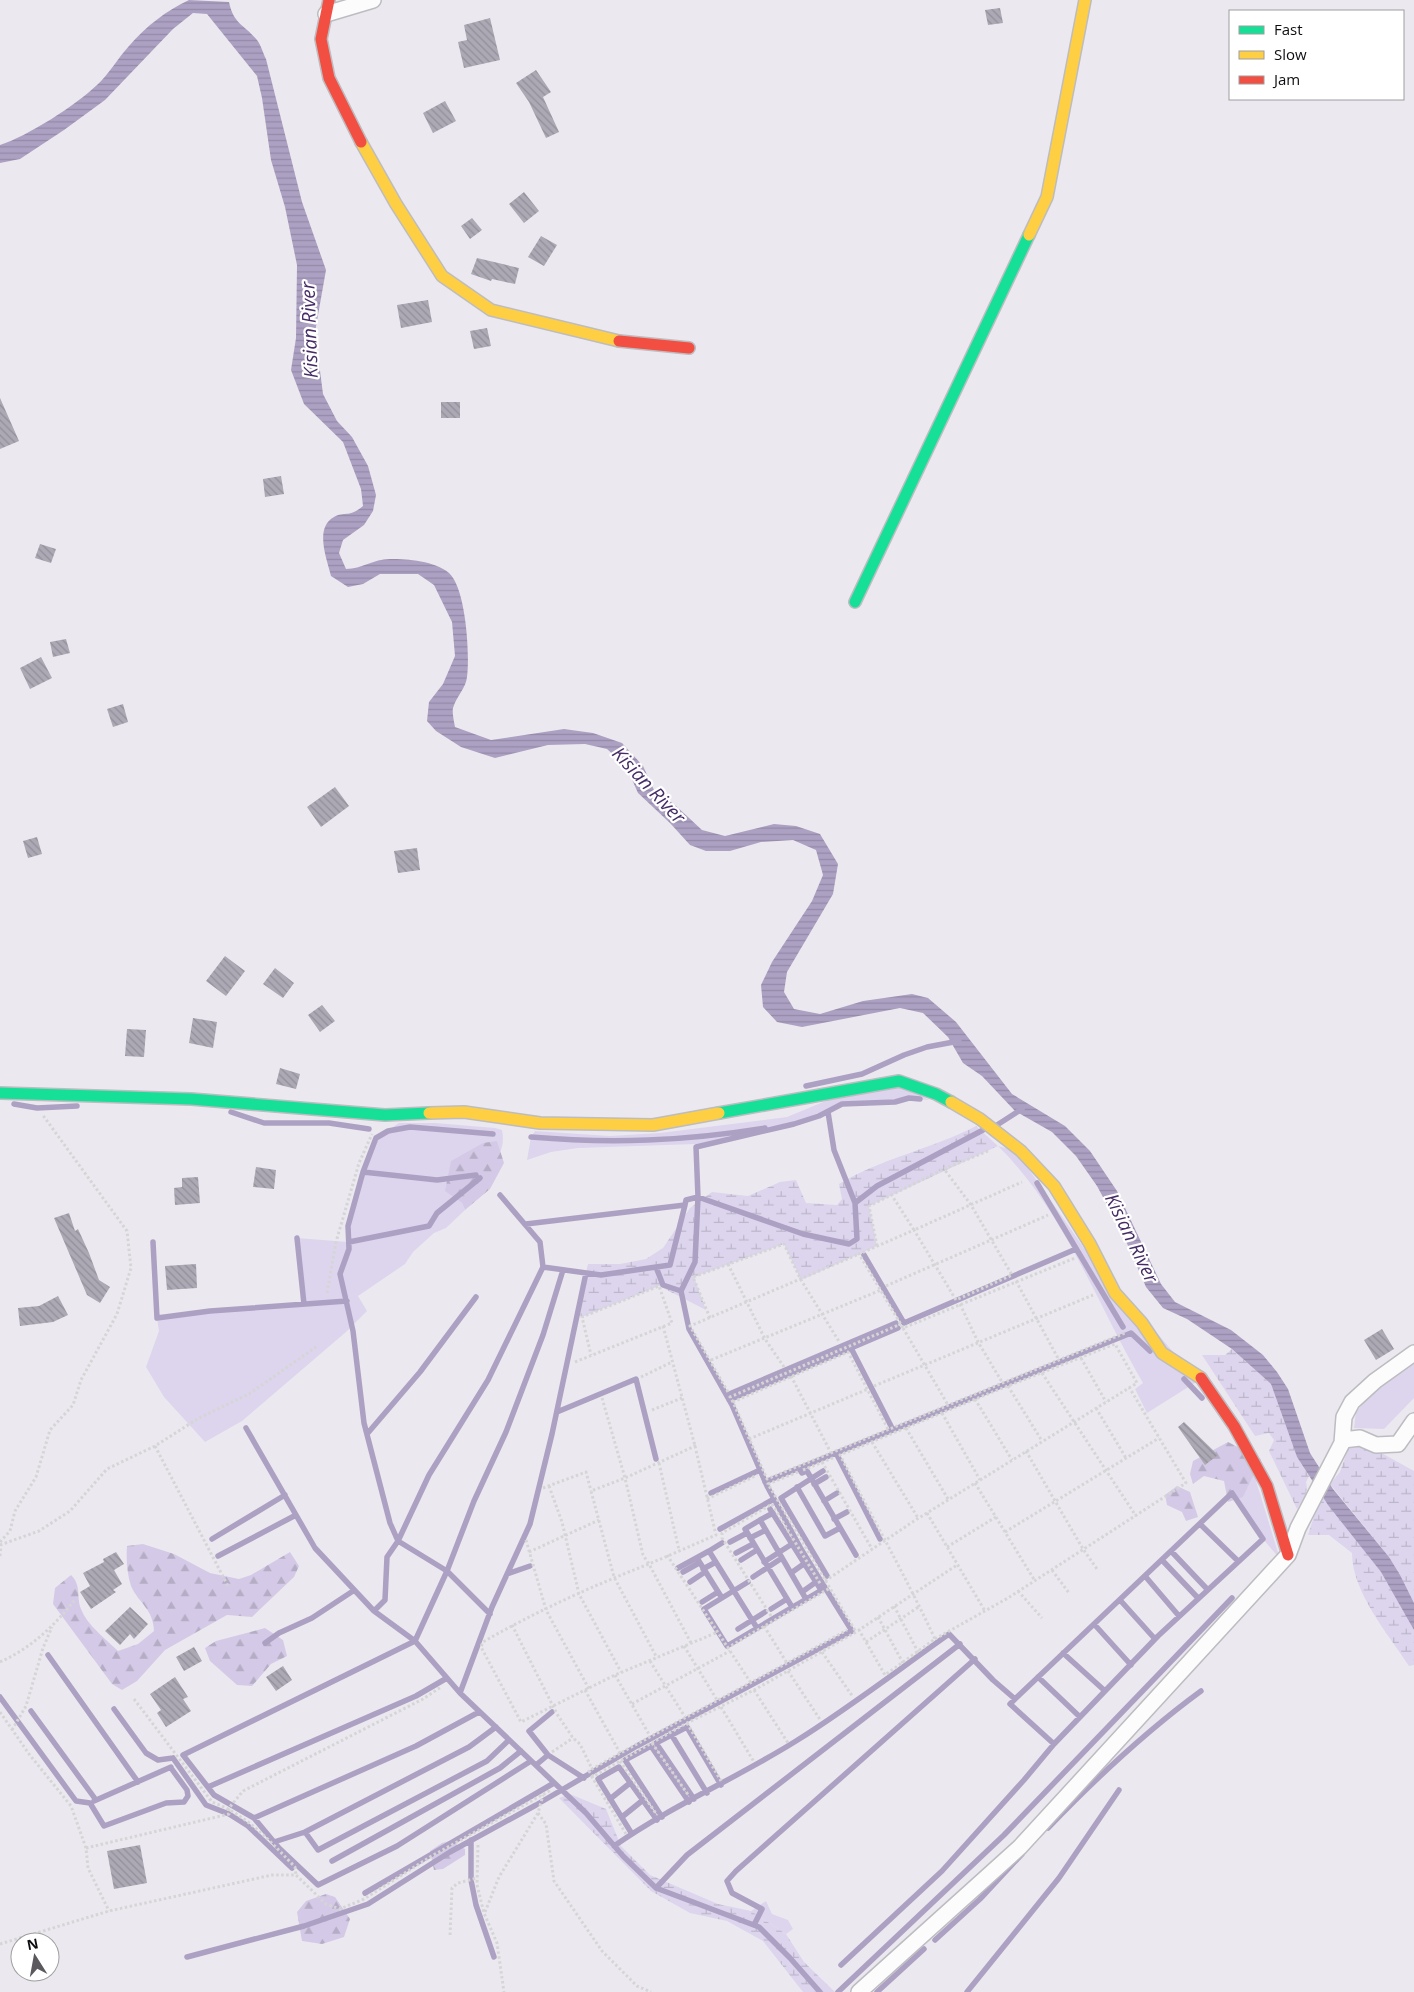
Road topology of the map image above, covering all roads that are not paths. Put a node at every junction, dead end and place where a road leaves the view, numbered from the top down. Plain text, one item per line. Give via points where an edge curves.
1 (373, 0) edge
2 (1085, 0) edge
3 (328, 7) edge
4 (689, 348) dead end
5 (855, 602) dead end
6 (0, 1093) edge
7 (1414, 1353) edge
8 (1414, 1421) edge
9 (1343, 1441) junction
10 (1288, 1555) junction
11 (859, 1992) edge

1 - 3 street
2 - 5 street via 1047,196
3 - 4 street via 321,39 329,78 396,204 442,276 491,310 618,342
6 - 10 street via 191,1099 372,1114 464,1112 540,1122 653,1125 899,1082 936,1094 980,1119 1021,1150 1054,1186 1090,1244 1115,1293 1142,1323 1162,1353 1201,1378 1234,1426 1267,1486
7 - 9 street via 1352,1402 1344,1417
8 - 9 street via 1398,1444 1376,1445 1360,1438
9 - 10 street via 1298,1528
10 - 11 street via 1020,1847

